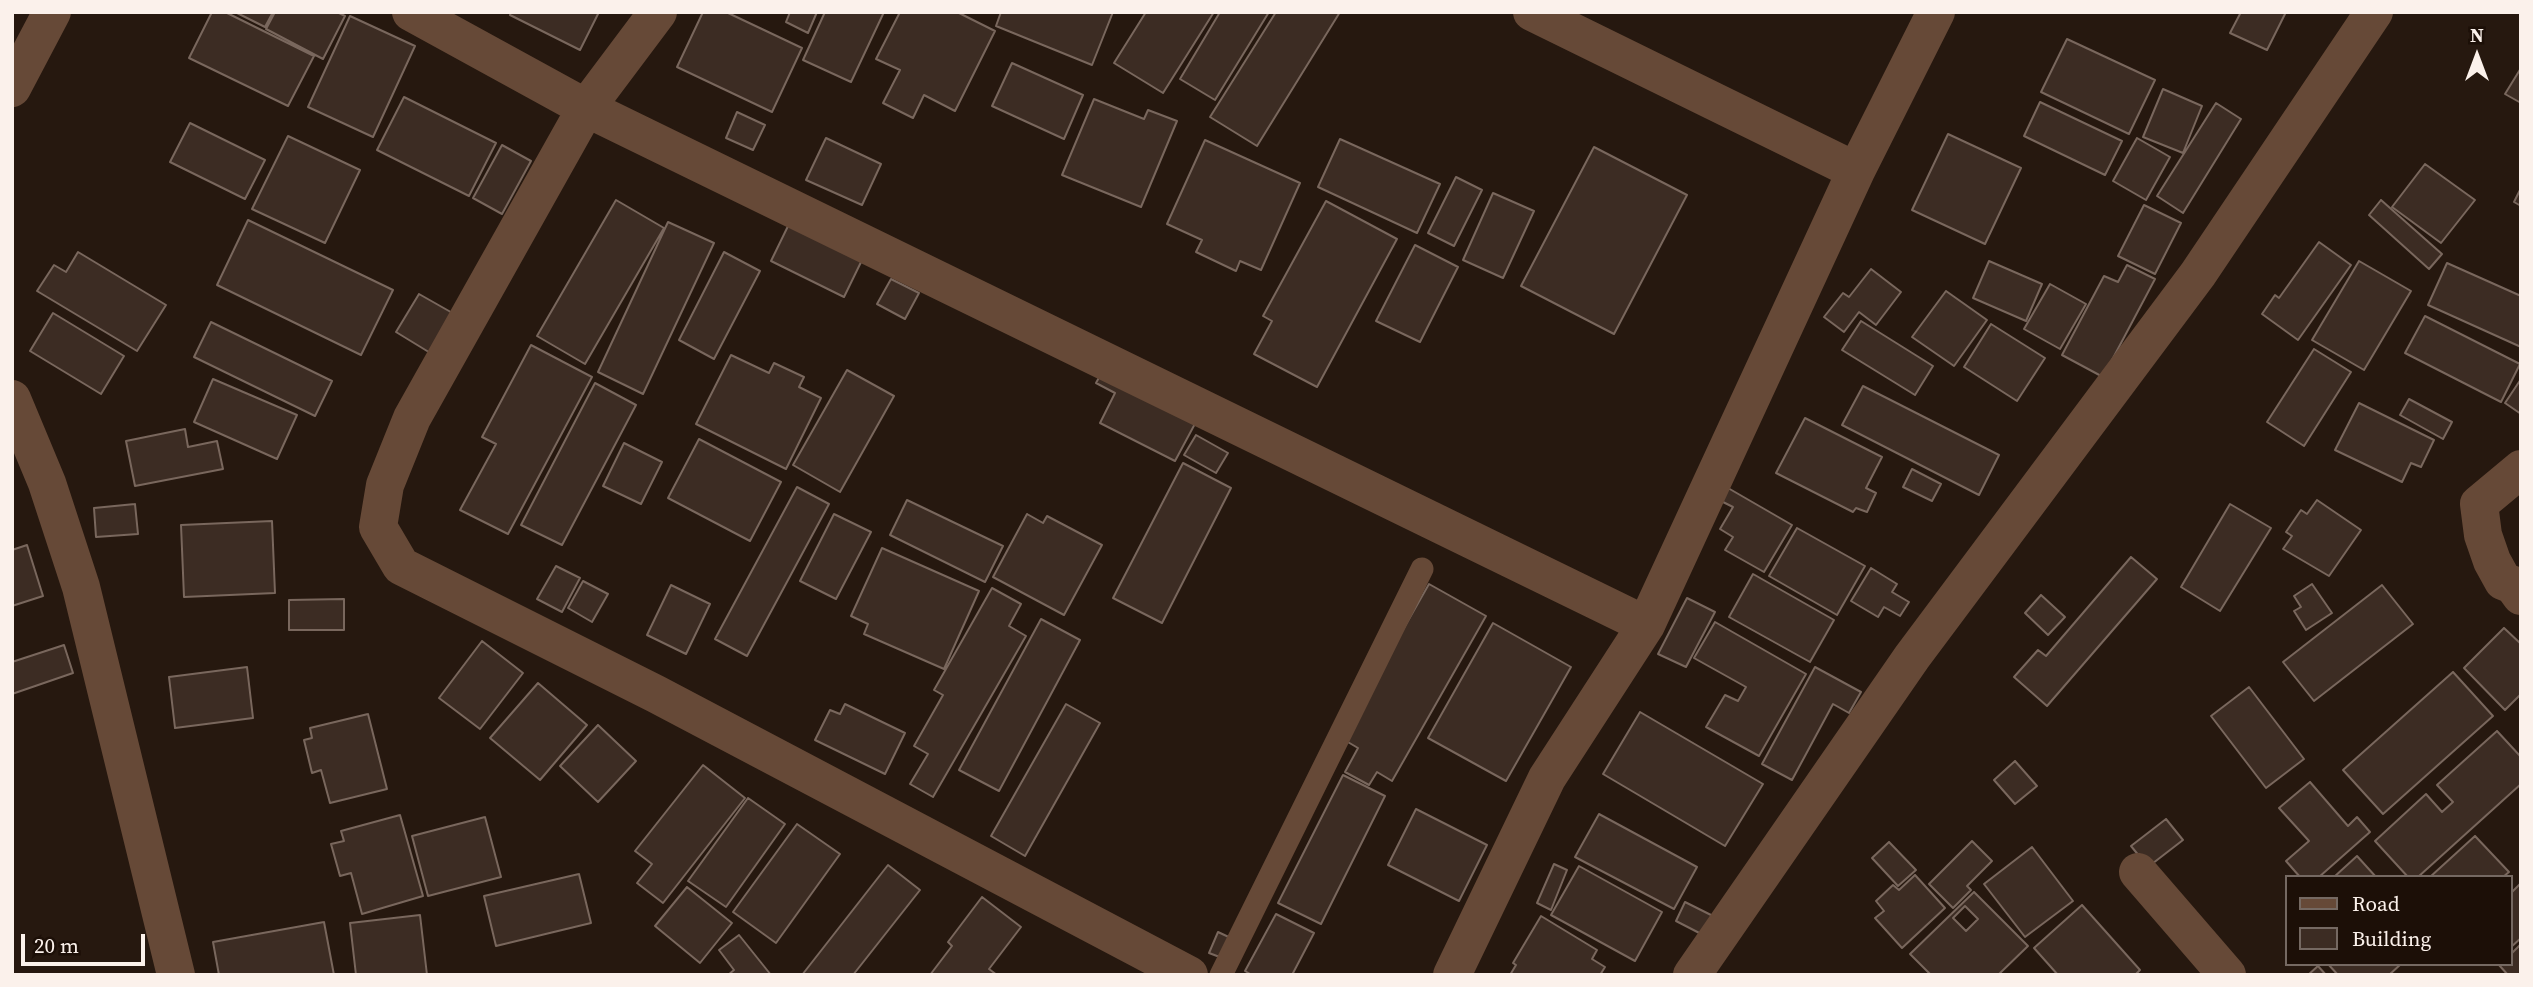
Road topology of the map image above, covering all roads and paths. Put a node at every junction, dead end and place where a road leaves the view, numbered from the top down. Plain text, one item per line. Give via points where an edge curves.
1 (52, 12) edge
2 (411, 12) edge
3 (658, 12) edge
4 (1532, 12) edge
5 (1936, 12) edge
6 (2374, 12) edge
7 (12, 89) edge
8 (586, 108) junction
9 (1856, 171) junction
10 (12, 399) edge
11 (2521, 469) edge
12 (1422, 569) dead end
13 (2521, 596) edge
14 (1646, 625) junction
15 (2138, 872) dead end
16 (176, 975) edge
17 (1189, 975) edge
18 (1221, 975) edge
19 (1452, 975) edge
20 (1692, 975) edge
21 (2227, 975) edge

1 - 7 street
2 - 8 street
3 - 8 street
4 - 9 street
5 - 9 street
6 - 20 street via 2198,274 1912,657
8 - 14 street
8 - 17 street via 412,418 385,485 379,527 401,566 656,694
9 - 14 street
10 - 16 street via 47,483 81,587
11 - 13 street via 2479,504 2492,561 2503,581
12 - 18 lane
14 - 19 street via 1547,779
15 - 21 street

